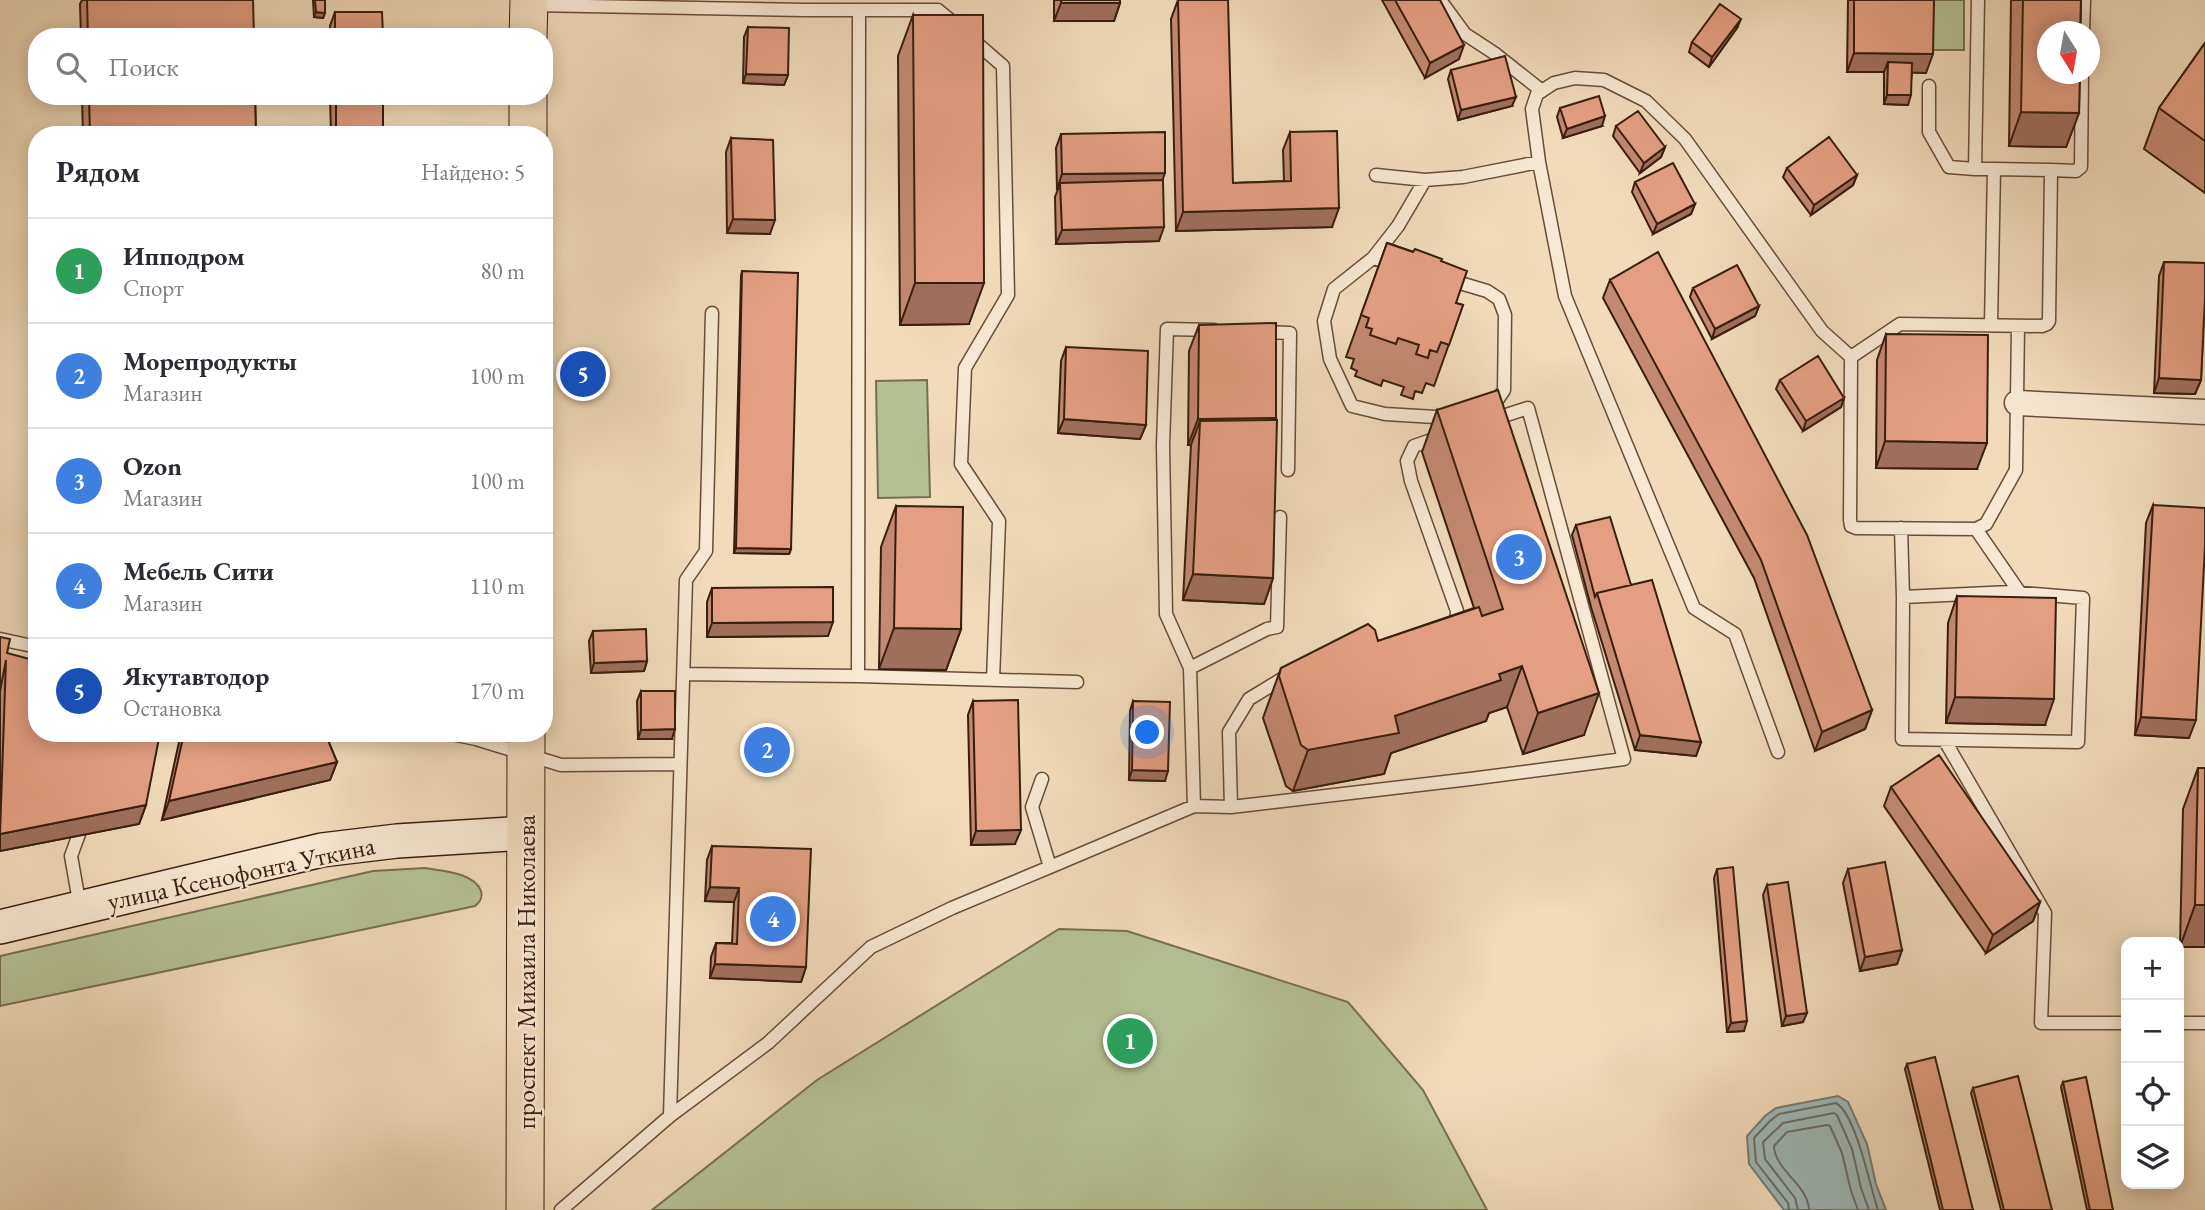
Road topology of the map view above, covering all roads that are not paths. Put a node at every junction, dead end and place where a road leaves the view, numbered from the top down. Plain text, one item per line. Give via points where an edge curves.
1 (1440, 0) edge
2 (1978, 0) edge
3 (2084, 0) edge
4 (939, 5) edge
5 (859, 9) junction
6 (528, 14) edge
7 (2083, 21) edge
8 (2082, 84) edge
9 (1929, 86) dead end
10 (1542, 91) junction
11 (528, 105) edge
12 (528, 126) edge
13 (1539, 162) junction
14 (1975, 169) junction
15 (1994, 169) junction
16 (2051, 170) junction
17 (1376, 176) dead end
18 (1425, 180) junction
19 (1373, 258) junction
20 (1410, 269) edge
21 (1436, 276) edge
22 (712, 313) dead end
23 (1991, 326) junction
24 (2018, 326) junction
25 (1222, 331) edge
26 (1249, 331) edge
27 (1851, 357) junction
28 (2017, 403) junction
29 (2205, 412) edge
30 (1475, 419) junction
31 (1452, 433) edge
32 (1288, 470) dead end
33 (1280, 517) dead end
34 (1901, 528) junction
35 (1976, 528) junction
36 (2020, 593) junction
37 (1903, 597) junction
38 (1441, 637) edge
39 (0, 639) edge
40 (28, 645) edge
41 (1306, 665) edge
42 (1190, 668) junction
43 (683, 674) junction
44 (858, 676) junction
45 (993, 680) junction
46 (1076, 682) dead end
47 (1945, 741) junction
48 (506, 742) edge
49 (526, 744) edge
50 (1778, 752) dead end
51 (680, 764) junction
52 (1042, 779) dead end
53 (1194, 806) junction
54 (1231, 807) junction
55 (74, 810) edge
56 (526, 834) junction
57 (1050, 867) junction
58 (80, 907) junction
59 (0, 927) edge
60 (2121, 1023) edge
61 (2184, 1023) edge
62 (2205, 1023) edge
63 (670, 1116) junction
64 (526, 1210) edge
65 (561, 1210) edge

1 - 10 lane via 1465,34
2 - 14 lane
3 - 7 lane
4 - 5 lane
4 - 45 lane via 1003,66 1008,295 965,368 961,464 999,521
5 - 6 lane
5 - 44 lane
8 - 16 lane via 2081,167
9 - 14 lane via 1930,135 1949,167
10 - 13 lane via 1536,94 1532,109
10 - 27 lane via 1576,78 1604,80 1646,101 1685,139 1822,331
11 - 12 main road
13 - 18 lane
13 - 50 lane via 1565,296 1694,608 1735,634
14 - 15 lane
15 - 16 lane
15 - 23 lane
16 - 24 lane via 2049,321 2042,326
17 - 18 lane
18 - 19 lane
19 - 20 lane
19 - 30 lane via 1334,289 1324,321 1330,359 1352,406 1385,414
21 - 30 lane via 1486,290 1499,299 1505,315 1504,390 1492,408
22 - 43 lane via 706,551 686,580
23 - 24 lane
23 - 27 lane via 1900,324
24 - 28 lane
25 - 42 lane via 1167,329 1163,445 1166,614
26 - 32 lane via 1290,333
27 - 34 lane via 1851,526
28 - 29 street
28 - 35 lane via 2016,470 1986,524
30 - 54 lane via 1528,408 1624,759
31 - 38 lane via 1414,446 1407,461 1457,611 1457,629
33 - 42 lane via 1277,626
34 - 35 lane
34 - 37 lane
35 - 36 lane
36 - 37 lane
36 - 47 lane via 2083,598 2078,742
37 - 47 lane via 1902,739
39 - 40 lane
41 - 54 lane via 1249,699 1229,733
42 - 53 lane
43 - 44 lane
43 - 51 lane
44 - 45 lane
45 - 46 lane
47 - 60 lane via 2045,913 2041,1023
48 - 49 lane
49 - 51 lane via 561,765
49 - 56 main road, проспект Михаила Николаева
51 - 63 lane
52 - 57 lane via 1032,807
53 - 54 lane
53 - 57 lane
55 - 58 lane via 86,814 71,856
56 - 58 street, улица Ксенофонта Уткина via 322,850
56 - 64 main road, проспект Михаила Николаева
57 - 63 lane via 871,947 768,1043
58 - 59 street, улица Ксенофонта Уткина
61 - 62 lane
63 - 65 lane

